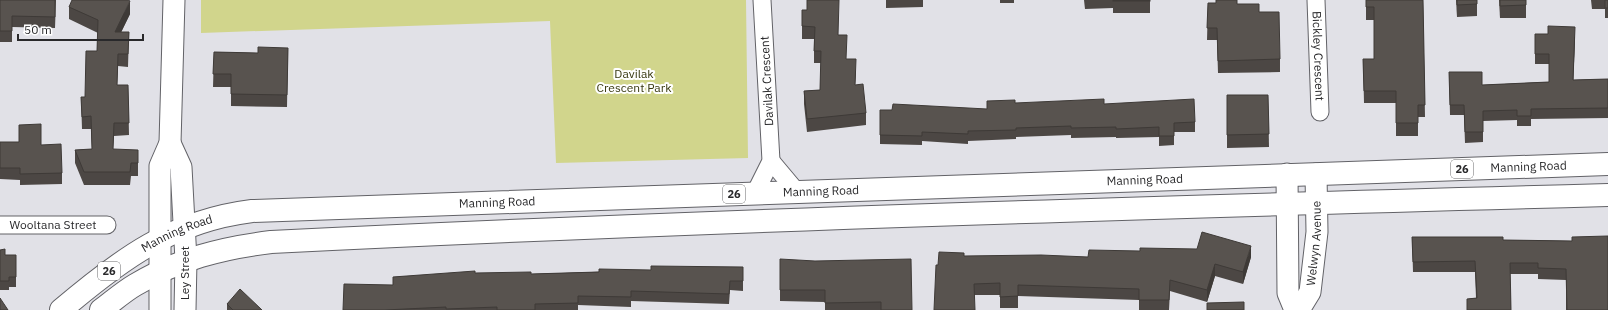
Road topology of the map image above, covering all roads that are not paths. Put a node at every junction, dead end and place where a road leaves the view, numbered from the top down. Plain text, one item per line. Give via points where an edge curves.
1 (174, 0) edge
2 (762, 0) edge
3 (1316, 0) edge
4 (1320, 112) dead end
5 (170, 143) junction
6 (771, 161) junction
7 (1608, 164) edge
8 (1287, 174) junction
9 (1316, 174) junction
10 (797, 192) junction
11 (755, 193) junction
12 (1608, 195) edge
13 (1317, 203) junction
14 (1288, 204) junction
15 (0, 225) edge
16 (107, 225) dead end
17 (184, 228) junction
18 (160, 238) junction
19 (186, 260) junction
20 (159, 272) junction
21 (61, 310) edge
22 (101, 310) edge
23 (160, 310) edge
24 (184, 310) edge
25 (1295, 310) edge
26 (1299, 310) edge

1 - 5 street, Ley Street
2 - 6 street, Davilak Crescent
3 - 4 street, Bickley Crescent
5 - 17 street, Ley Street via 181,167
5 - 18 street, Ley Street via 160,166
6 - 10 street
6 - 11 street, Davilak Crescent
7 - 9 main road, Manning Road / 26
8 - 9 main road, Manning Road / 26
8 - 10 main road, Manning Road / 26
8 - 14 street, Welwyn Avenue
9 - 13 street, Welwyn Avenue
10 - 11 main road, Manning Road / 26
11 - 17 main road, Manning Road / 26 via 252,211 206,220
12 - 13 main road, 26
13 - 14 main road, 26
13 - 26 street, Welwyn Avenue via 1317,232 1310,292
14 - 19 main road, 26 via 271,242 215,251
14 - 25 street, Welwyn Avenue via 1288,293
15 - 16 street, Wooltana Street
17 - 18 main road, Manning Road / 26
17 - 19 street, Ley Street
18 - 20 street, Ley Street
18 - 21 main road, Manning Road / 26 via 122,261
19 - 20 main road, 26
19 - 24 street, Ley Street
20 - 22 main road, 26
20 - 23 street, Ley Street

